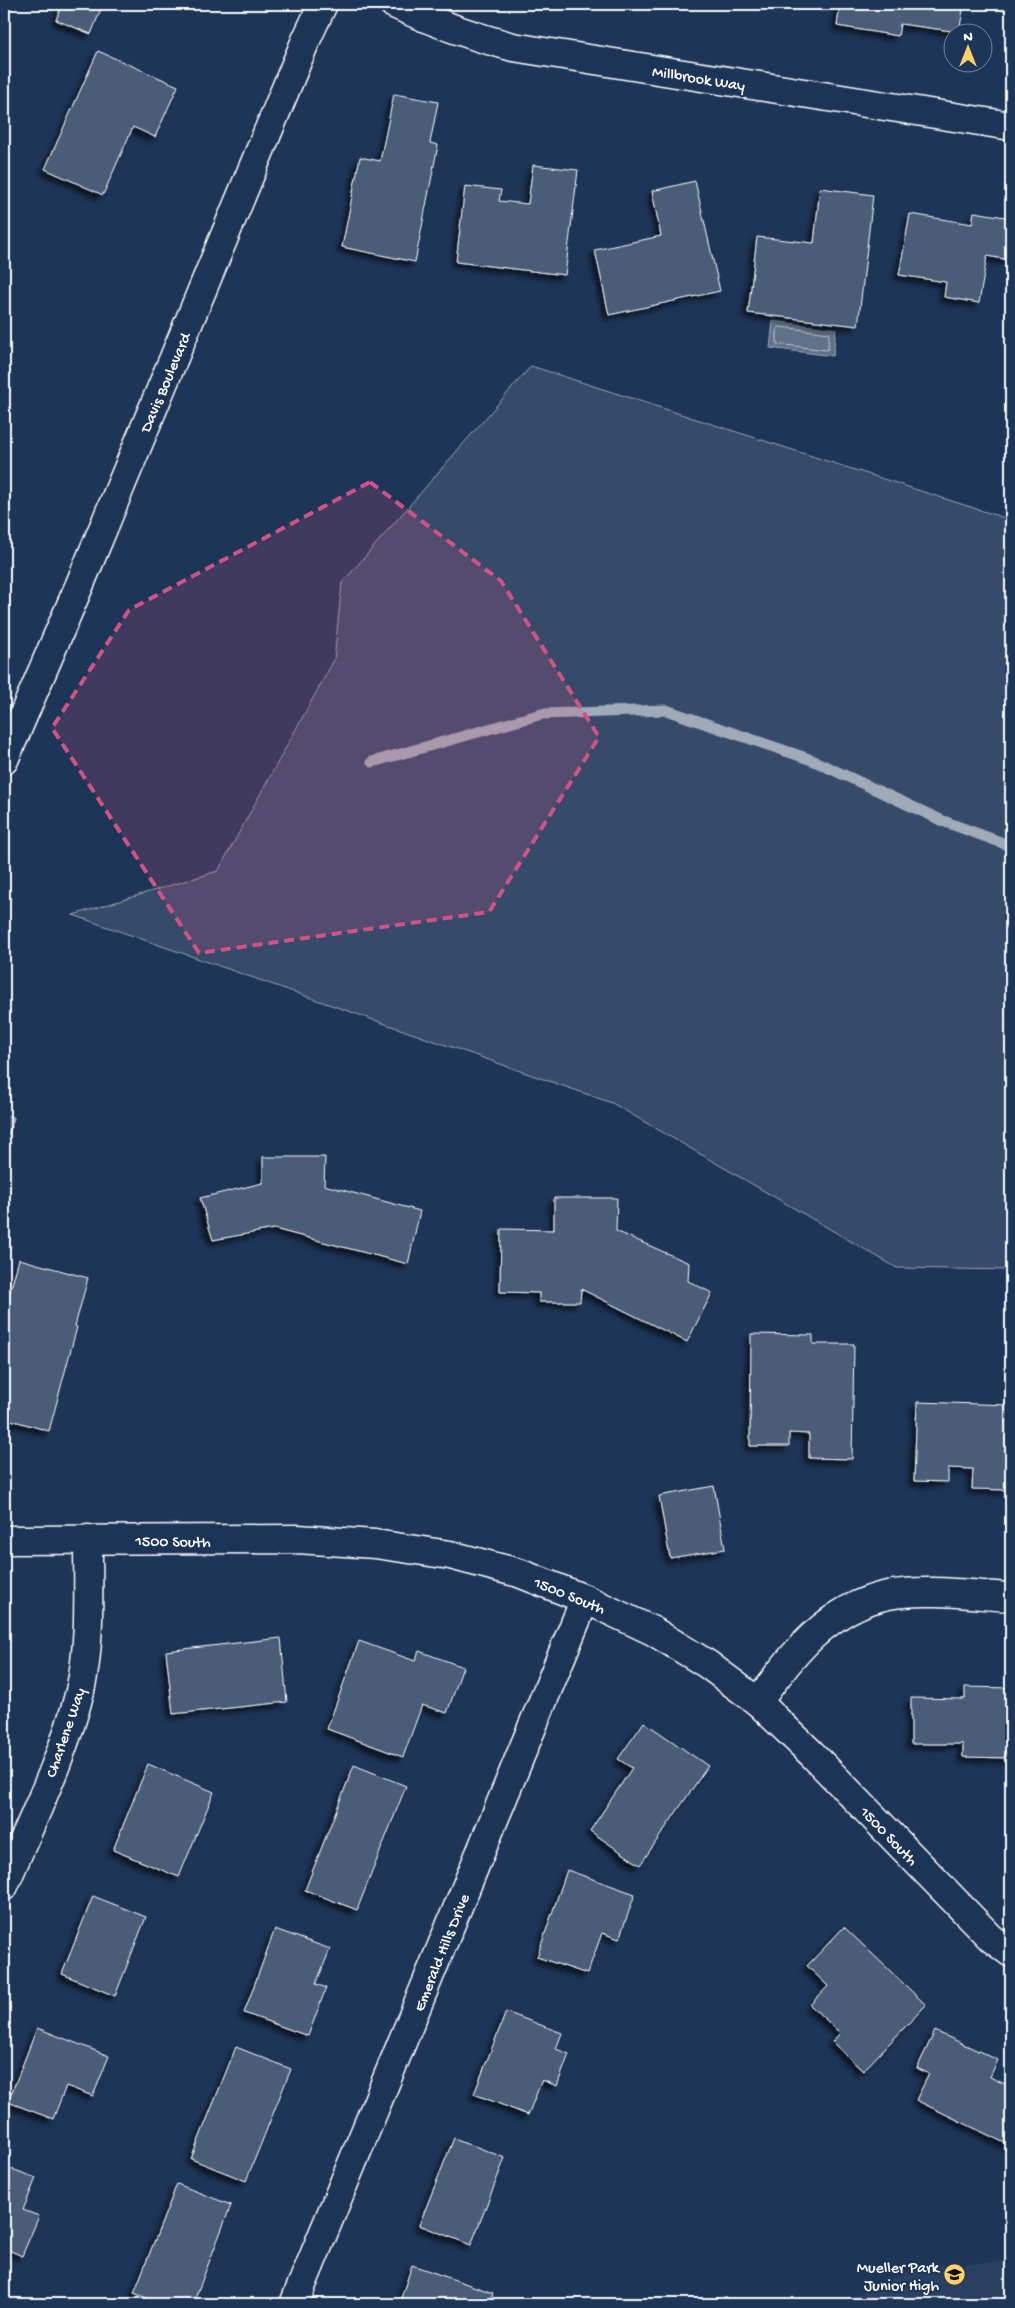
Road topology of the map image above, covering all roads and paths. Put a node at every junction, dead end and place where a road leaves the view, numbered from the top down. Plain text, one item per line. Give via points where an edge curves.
1 (323, 4) edge
2 (394, 4) edge
3 (1011, 126) edge
4 (4, 760) edge
5 (4, 1540) edge
6 (88, 1540) junction
7 (1011, 1597) edge
8 (585, 1599) junction
9 (758, 1702) junction
10 (4, 1886) edge
11 (1011, 1953) edge
12 (294, 2304) edge

1 - 4 street, Davis Boulevard
2 - 3 street, Millbrook Way via 436,23 513,48
5 - 6 street, 1500 South
6 - 8 street, 1500 South via 297,1540 374,1544 450,1556 519,1573
6 - 10 street, Charlene Way via 86,1645 80,1690 66,1735
7 - 9 street via 923,1593 889,1595 858,1605 827,1622 803,1645
8 - 9 street, 1500 South via 653,1631 707,1664
8 - 12 street, Emerald Hills Drive
9 - 11 street, 1500 South via 972,1920

